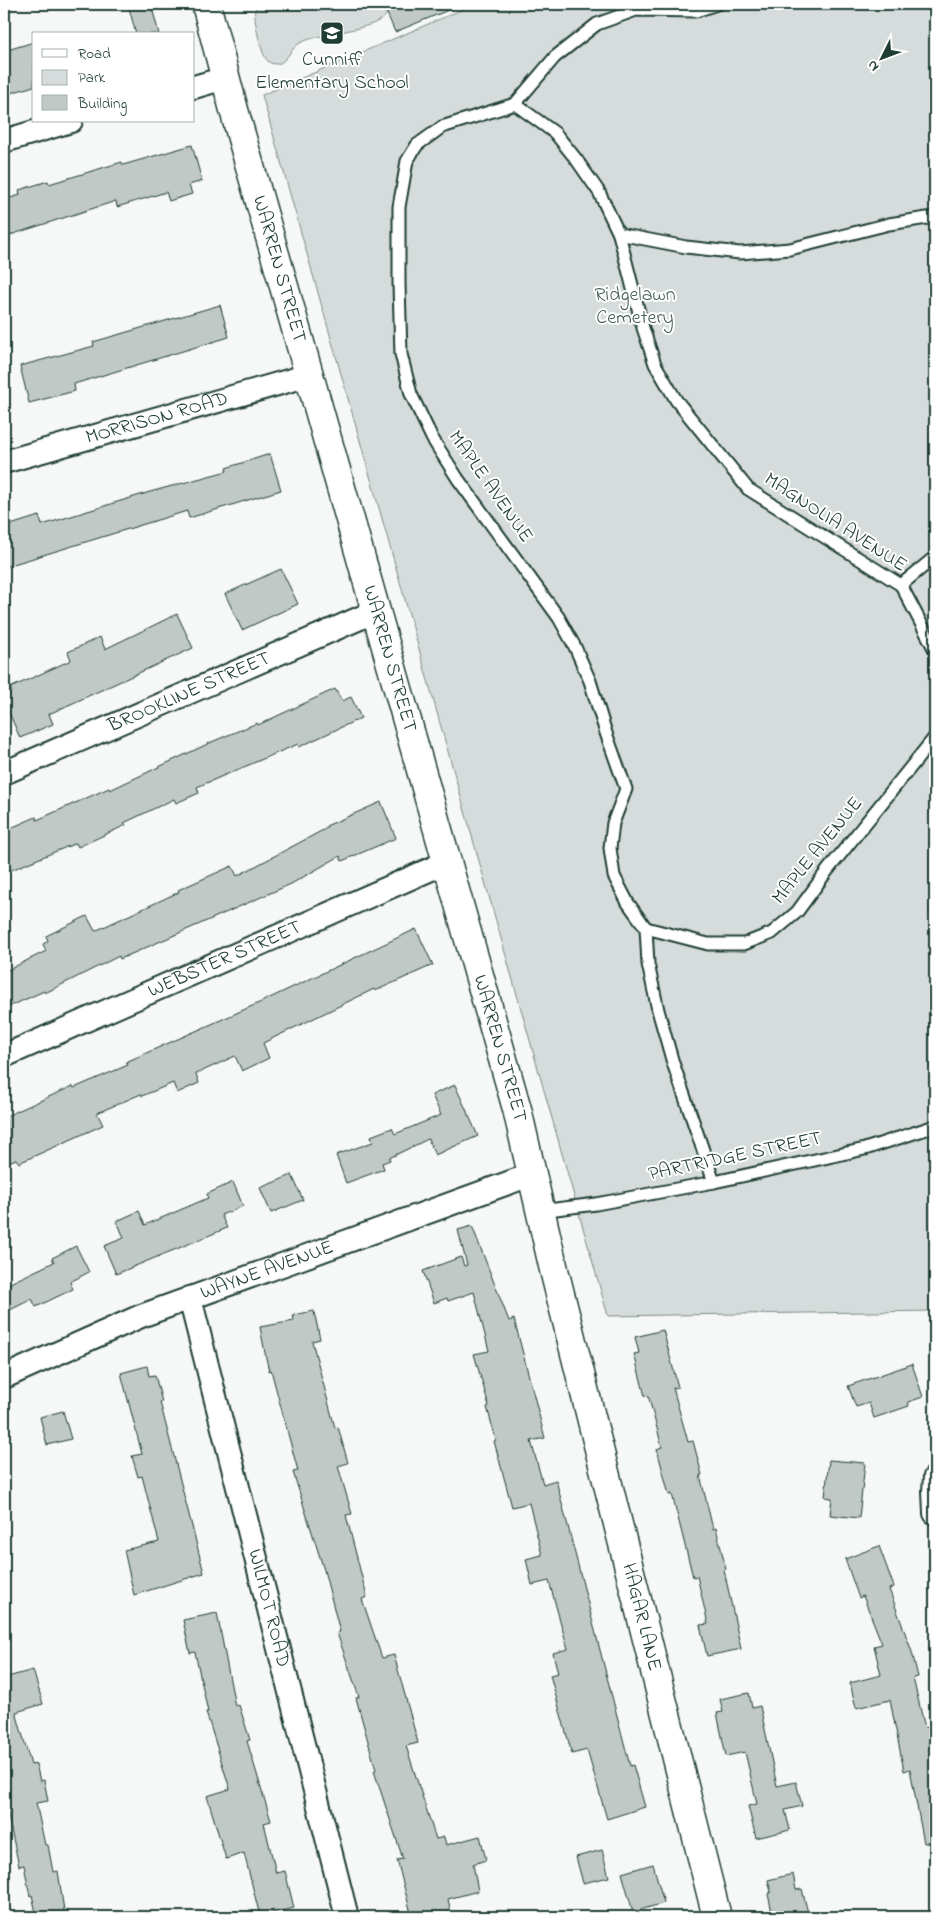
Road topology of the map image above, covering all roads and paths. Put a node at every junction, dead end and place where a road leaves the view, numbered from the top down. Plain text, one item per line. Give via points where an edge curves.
1 (206, 4) edge
2 (717, 4) edge
3 (225, 78) junction
4 (195, 87) edge
5 (515, 104) junction
6 (68, 122) edge
7 (4, 141) edge
8 (935, 220) edge
9 (619, 234) junction
10 (309, 375) junction
11 (4, 462) edge
12 (935, 557) edge
13 (901, 585) junction
14 (376, 611) junction
15 (935, 650) edge
16 (935, 736) edge
17 (4, 773) edge
18 (447, 862) junction
19 (646, 928) junction
20 (4, 1056) edge
21 (935, 1126) edge
22 (533, 1174) junction
23 (714, 1182) junction
24 (540, 1211) junction
25 (190, 1298) junction
26 (565, 1316) joint
27 (4, 1377) edge
28 (935, 1477) edge
29 (935, 1513) edge
30 (347, 1917) edge
31 (717, 1917) edge

1 - 3 street, WARREN STREET
2 - 5 lane via 696,11 636,10 597,24 555,57
3 - 4 street
3 - 10 street, WARREN STREET
5 - 9 lane, MAGNOLIA AVENUE via 555,133 576,159 599,192
5 - 19 lane, MAPLE AVENUE via 442,127 417,145 407,161 399,207 401,354 412,394 432,438 559,618 590,681 626,789 613,823 610,848 614,876
6 - 7 street
8 - 9 lane via 927,218 889,224 790,249 740,253
9 - 13 lane, MAGNOLIA AVENUE via 655,364 676,400 710,444 748,489
10 - 11 street, MORRISON ROAD
10 - 14 street, WARREN STREET
12 - 13 lane
13 - 15 lane, MAGNOLIA AVENUE
14 - 17 street, BROOKLINE STREET
14 - 18 street, WARREN STREET
16 - 19 lane, MAPLE AVENUE via 797,912 772,934 744,944 708,944
18 - 20 street, WEBSTER STREET
18 - 22 street, WARREN STREET
19 - 23 lane via 648,964 658,1010
21 - 23 lane, PARTRIDGE STREET via 865,1150
22 - 24 street, WARREN STREET
22 - 25 street, WAYNE AVENUE
23 - 24 lane, PARTRIDGE STREET
24 - 26 street, WARREN STREET
25 - 27 street, WAYNE AVENUE via 141,1316
25 - 30 street, WILMOT ROAD
26 - 31 street, HAGAR LANE
28 - 29 street

